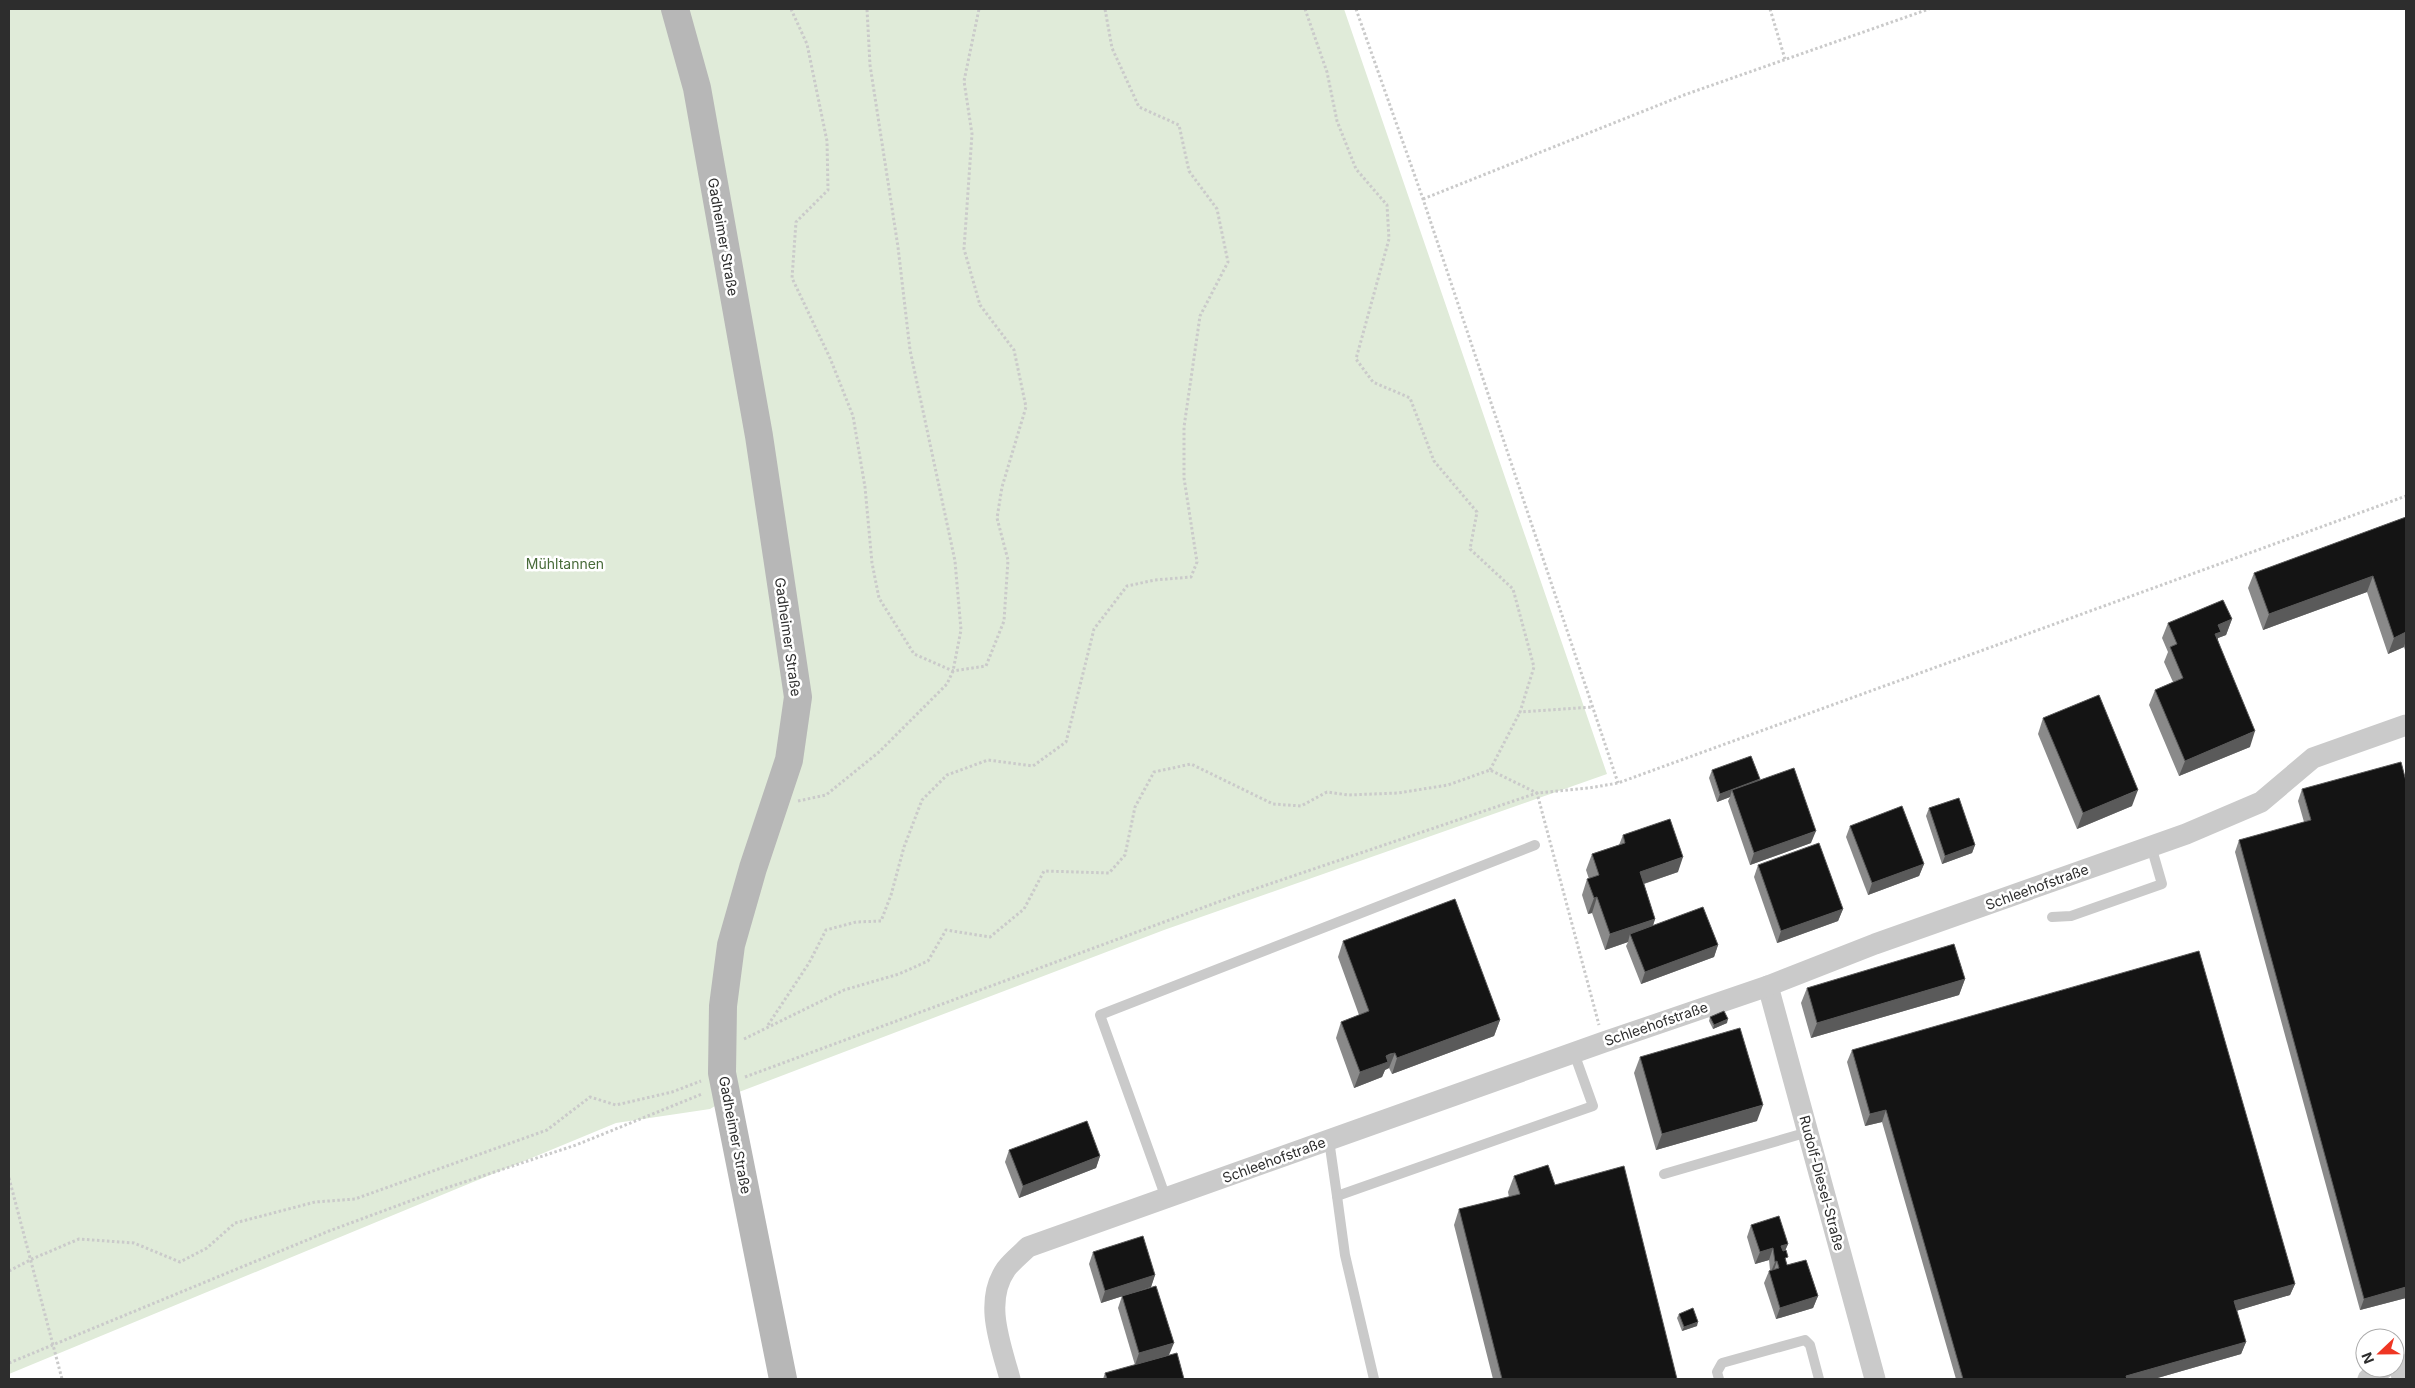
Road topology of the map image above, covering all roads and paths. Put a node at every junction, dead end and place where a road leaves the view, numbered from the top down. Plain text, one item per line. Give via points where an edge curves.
1 (675, 9) edge
2 (791, 9) edge
3 (866, 9) edge
4 (979, 9) edge
5 (1105, 9) edge
6 (1305, 9) edge
7 (1356, 9) edge
8 (1770, 9) edge
9 (1928, 9) edge
10 (1785, 59) junction
11 (1423, 199) junction
12 (2406, 496) edge
13 (953, 671) junction
14 (1593, 707) junction
15 (1520, 712) junction
16 (2406, 725) edge
17 (1490, 770) junction
18 (1618, 782) junction
19 (1537, 793) junction
20 (776, 806) junction
21 (1535, 845) dead end
22 (2151, 846) junction
23 (2052, 917) dead end
24 (1768, 986) junction
25 (767, 1026) junction
26 (1604, 1042) junction
27 (1574, 1053) junction
28 (724, 1079) junction
29 (1808, 1132) junction
30 (1329, 1140) junction
31 (1664, 1174) dead end
32 (9, 1178) edge
33 (1337, 1196) junction
34 (1166, 1198) junction
35 (32, 1259) junction
36 (9, 1271) edge
37 (52, 1344) junction
38 (9, 1363) edge
39 (62, 1379) edge
40 (783, 1379) edge
41 (1010, 1379) edge
42 (1374, 1379) edge
43 (1719, 1379) edge
44 (1820, 1379) edge
45 (1875, 1379) edge

1 - 20 street, Gadheimer Straße via 700,107 759,436 798,697 789,760
2 - 13 path via 807,44 815,83 827,142 828,190 796,222 792,278 853,416 866,487 872,564 879,598 914,654
3 - 13 path via 870,65 910,350 955,560 961,630
4 - 13 path via 964,81 972,134 964,249 980,305 1014,350 1026,407 1002,487 997,518 1008,560 1004,621 986,666
5 - 25 path via 1112,48 1139,107 1179,125 1189,171 1217,209 1228,262 1200,316 1184,427 1184,478 1197,562 1191,577 1127,586 1094,629 1066,742 1033,766 988,760 947,775 922,800 881,921 856,922 826,930 809,964
6 - 15 path via 1327,72 1337,121 1356,169 1387,205 1389,239 1356,359 1373,382 1410,398 1434,461 1477,512 1470,549 1512,589 1534,666
7 - 11 path
8 - 10 path
9 - 10 path
10 - 11 path via 1684,95
11 - 14 path
12 - 18 path
13 - 20 path via 947,684 879,752 826,795
14 - 15 path
14 - 18 path
15 - 17 path
16 - 22 street, Schleehofstraße via 2314,758 2261,802
17 - 19 path
17 - 25 path via 1448,786 1398,793 1348,796 1327,792 1301,806 1273,804 1191,764 1154,772 1135,807 1125,855 1109,873 1044,871 1024,909 990,937 946,930 928,961 900,974 844,990
18 - 19 path
19 - 26 path
19 - 28 path via 1237,895
20 - 28 street, Gadheimer Straße via 753,868 731,944 723,1006
21 - 34 lane via 1100,1015
22 - 23 lane via 2162,884 2071,916
22 - 24 street, Schleehofstraße via 1875,944
24 - 26 street, Schleehofstraße
24 - 29 street, Rudolf-Diesel-Straße
25 - 28 path via 744,1038
26 - 27 street, Schleehofstraße
27 - 30 street, Schleehofstraße
27 - 33 lane via 1592,1106
28 - 35 path via 616,1105 590,1097 547,1130 355,1199 315,1202 235,1223 207,1248 180,1262 134,1243 79,1239
28 - 37 path via 576,1145 329,1231
28 - 40 street, Gadheimer Straße
29 - 31 lane
29 - 45 street, Rudolf-Diesel-Straße
30 - 33 lane
30 - 34 street, Schleehofstraße
32 - 35 path
33 - 42 lane via 1345,1255
34 - 41 street, Schleehofstraße via 1028,1247 1005,1270 994,1300 997,1330
35 - 36 path
35 - 37 path
37 - 38 path
37 - 39 path
43 - 44 lane via 1717,1372 1722,1363 1805,1340 1810,1345

